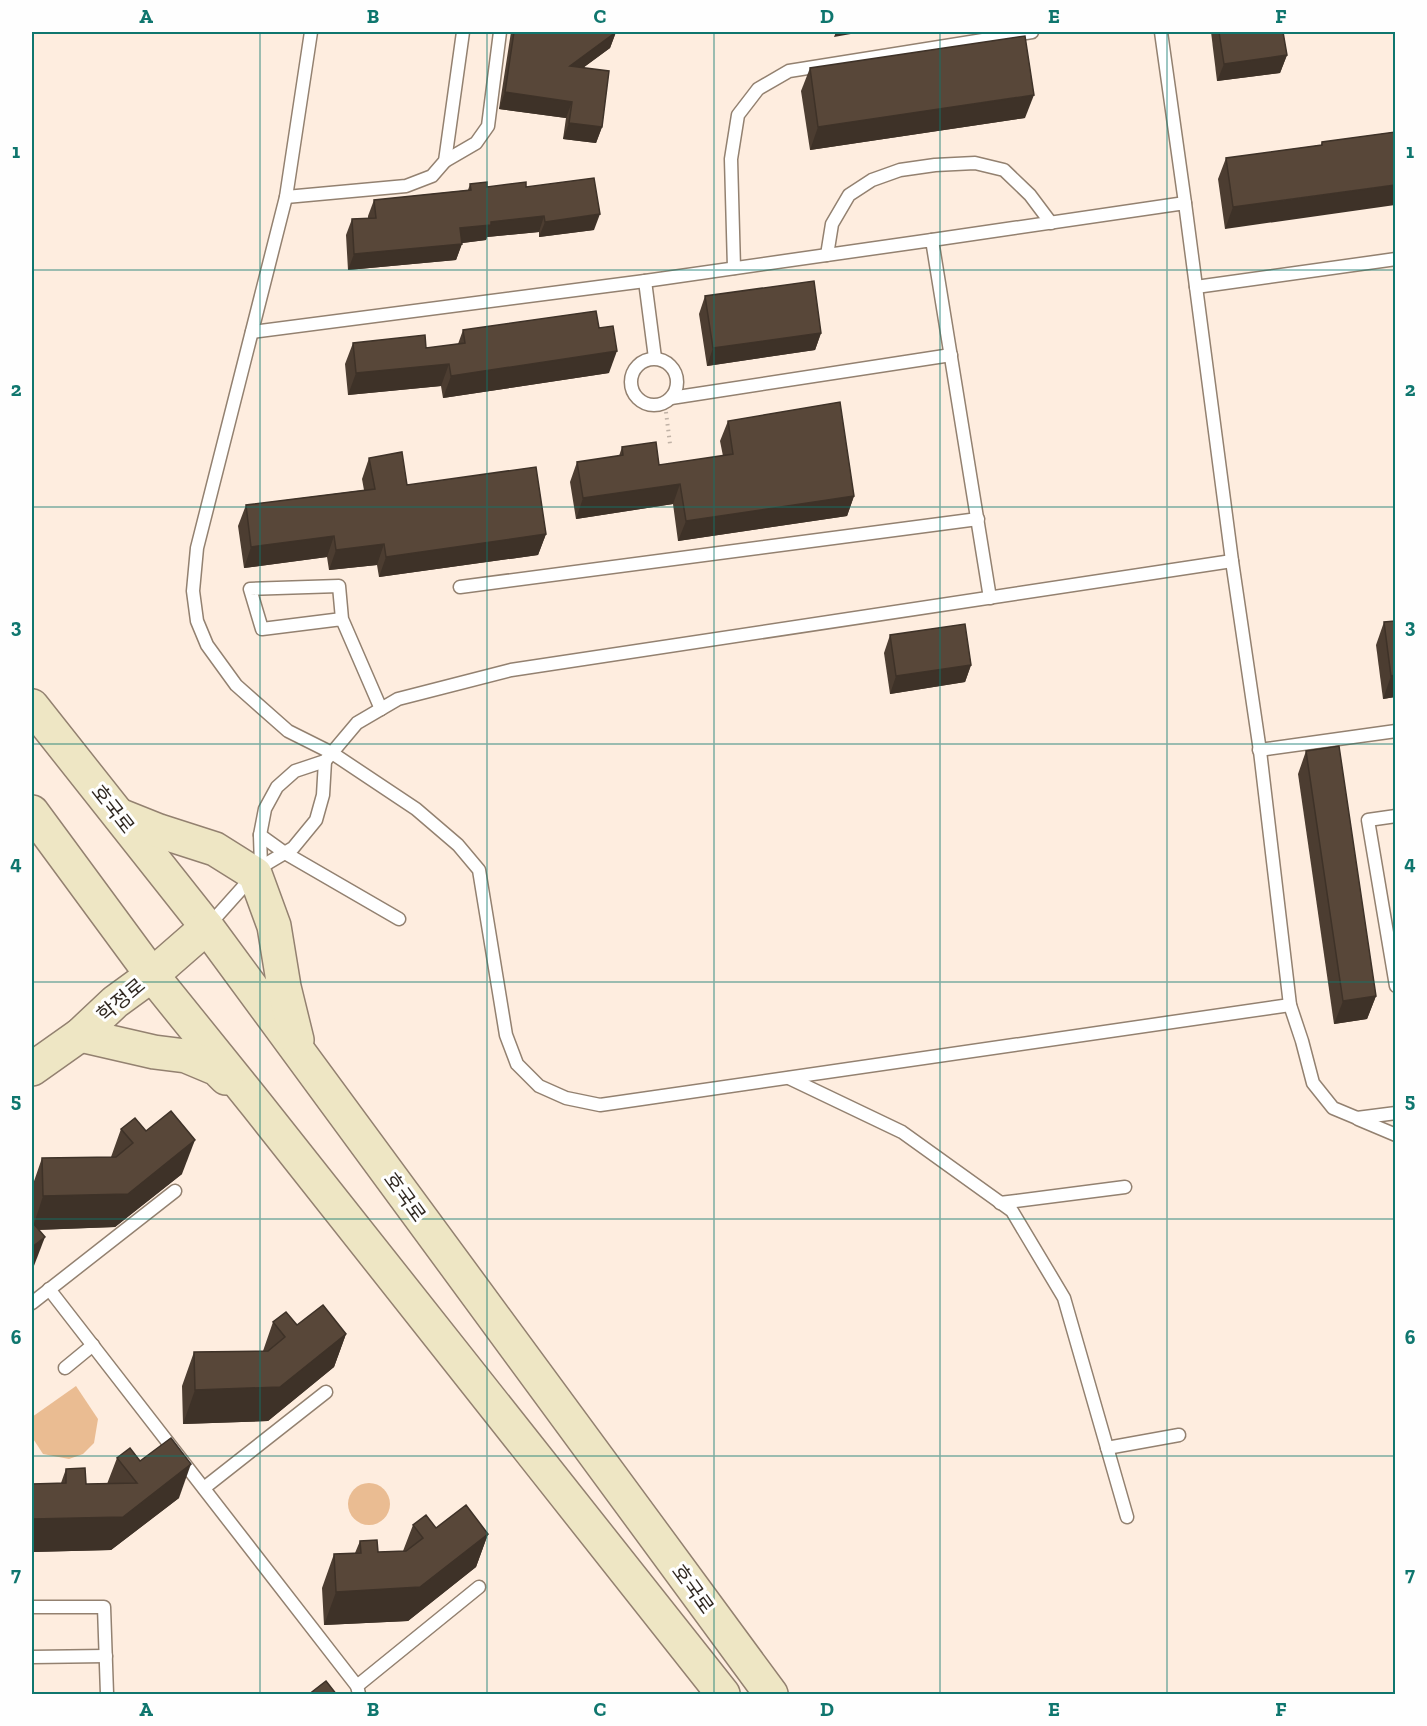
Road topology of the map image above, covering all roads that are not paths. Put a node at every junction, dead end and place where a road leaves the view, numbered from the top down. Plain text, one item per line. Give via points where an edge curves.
1 (311, 32) edge
2 (463, 32) edge
3 (500, 32) edge
4 (1032, 32) edge
5 (1161, 32) edge
6 (446, 161) junction
7 (286, 197) junction
8 (1185, 203) junction
9 (1051, 223) junction
10 (932, 240) junction
11 (827, 255) junction
12 (1395, 259) edge
13 (734, 268) junction
14 (645, 281) junction
15 (1196, 287) junction
16 (252, 332) junction
17 (951, 355) junction
18 (655, 358) junction
19 (668, 400) junction
20 (978, 519) junction
21 (1232, 561) junction
22 (460, 587) dead end
23 (990, 598) junction
24 (342, 620) junction
25 (32, 706) edge
26 (381, 709) junction
27 (1395, 731) edge
28 (1259, 750) junction
29 (328, 757) junction
30 (32, 812) edge
31 (118, 814) junction
32 (1395, 816) edge
33 (260, 835) junction
34 (285, 853) junction
35 (258, 870) junction
36 (399, 919) dead end
37 (207, 927) junction
38 (152, 975) junction
39 (1395, 986) edge
40 (1290, 1005) junction
41 (80, 1035) junction
42 (300, 1053) junction
43 (32, 1069) edge
44 (789, 1078) junction
45 (256, 1104) junction
46 (1395, 1113) edge
47 (1357, 1119) junction
48 (1395, 1135) edge
49 (1125, 1187) dead end
50 (175, 1191) dead end
51 (1000, 1203) junction
52 (49, 1289) junction
53 (32, 1303) edge
54 (93, 1345) junction
55 (65, 1368) dead end
56 (326, 1392) dead end
57 (1179, 1435) dead end
58 (1107, 1448) junction
59 (204, 1488) junction
60 (1127, 1517) dead end
61 (479, 1587) dead end
62 (32, 1607) edge
63 (106, 1656) junction
64 (32, 1657) edge
65 (358, 1690) edge
66 (107, 1695) edge
67 (723, 1695) edge
68 (771, 1695) edge

1 - 7 lane
2 - 6 lane
3 - 6 lane via 488,126 476,143
4 - 13 lane via 789,71 758,89 738,115 731,159
5 - 8 lane
6 - 7 lane via 432,176 406,186
7 - 16 lane
8 - 9 lane
8 - 15 lane
9 - 10 lane
9 - 11 lane via 1005,170 975,163 935,165 900,170 872,180 849,195 832,224
10 - 11 lane
10 - 17 lane
11 - 13 lane
12 - 15 lane
13 - 14 lane
14 - 16 lane
14 - 18 lane
15 - 21 lane
16 - 29 lane via 197,548 193,591 197,621 207,645 236,685 288,731
17 - 19 lane
17 - 20 lane
18 - 19 lane via 669,364 677,377
18 - 19 lane via 635,368 631,375 632,390 649,405
20 - 22 lane
20 - 23 lane
21 - 23 lane
21 - 28 lane
23 - 26 lane via 511,670 398,699
24 - 24 lane via 339,586 250,590 262,629
24 - 26 lane
25 - 31 main road, 호국로
26 - 29 lane via 357,723
27 - 28 lane
28 - 40 lane
29 - 33 lane via 295,771 277,787 265,809
29 - 34 lane via 316,820
29 - 44 lane via 416,809 458,845 479,870 506,1035 517,1064 540,1086 566,1098 600,1105
30 - 38 main road, 호국로
31 - 35 main road via 215,849
31 - 37 main road, 호국로
32 - 39 lane via 1368,820
33 - 34 lane
33 - 35 lane
34 - 35 lane
34 - 36 lane
35 - 37 lane
35 - 42 main road via 274,926
37 - 38 main road, 학정로
37 - 42 main road, 호국로
38 - 41 main road, 학정로
38 - 45 main road, 호국로
40 - 44 lane
40 - 47 lane via 1313,1083 1333,1108
41 - 43 main road, 학정로
41 - 45 main road via 186,1056 217,1069
42 - 68 main road, 호국로
44 - 51 lane via 902,1132
45 - 67 main road, 호국로
46 - 47 lane
47 - 48 lane
49 - 51 lane
50 - 52 lane
51 - 58 lane via 1012,1210 1064,1298
52 - 53 lane
52 - 54 lane
54 - 55 lane
54 - 59 lane
56 - 59 lane
57 - 58 lane
58 - 60 lane
59 - 65 lane
61 - 65 lane
62 - 63 lane via 104,1607
63 - 64 lane
63 - 66 lane

